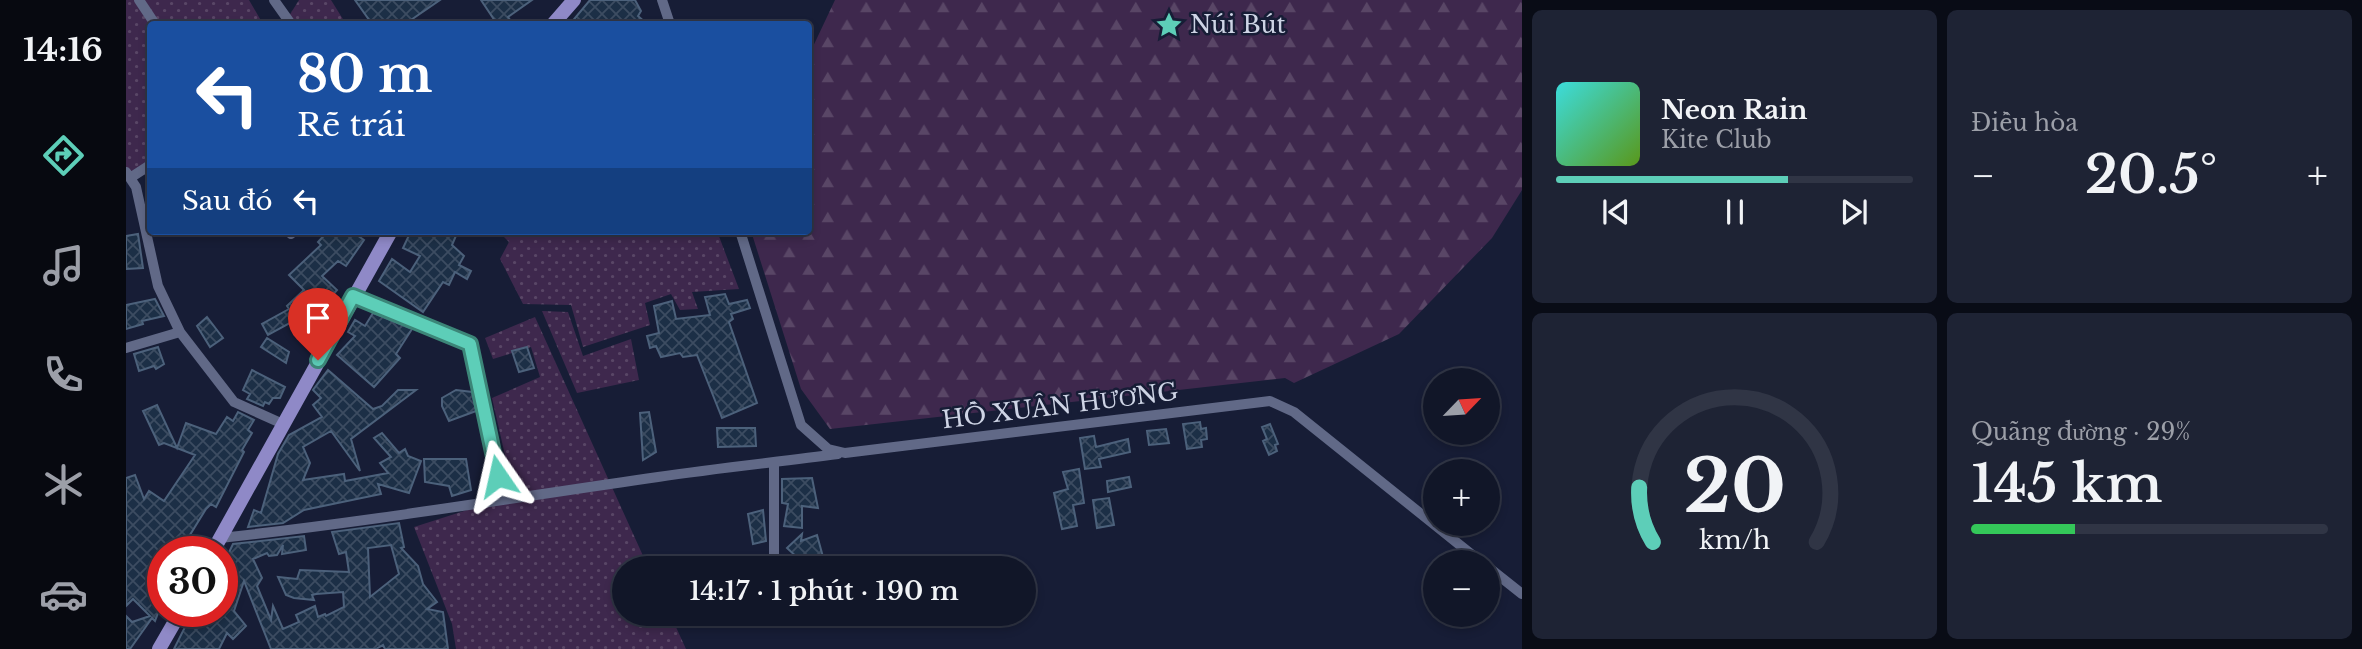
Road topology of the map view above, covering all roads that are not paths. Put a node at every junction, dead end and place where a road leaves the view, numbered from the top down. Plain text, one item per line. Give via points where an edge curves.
1 (139, 0) edge
2 (274, 0) edge
3 (574, 0) edge
4 (662, 0) edge
5 (153, 21) edge
6 (289, 21) edge
7 (556, 21) edge
8 (669, 21) edge
9 (147, 166) edge
10 (128, 175) edge
11 (389, 235) edge
12 (741, 235) edge
13 (353, 296) junction
14 (180, 332) junction
15 (126, 348) edge
16 (283, 424) junction
17 (845, 453) junction
18 (774, 463) junction
19 (502, 500) junction
20 (222, 536) edge
21 (238, 541) edge
22 (1466, 550) edge
23 (774, 556) edge
24 (1500, 577) edge
25 (1522, 594) edge
26 (171, 627) edge
27 (159, 649) edge

1 - 5 street
2 - 6 street
3 - 7 main road
4 - 8 street
9 - 10 street
10 - 14 street via 136,187 158,286
11 - 13 main road
12 - 17 street via 801,425 828,449
13 - 16 main road
13 - 19 street via 470,344
14 - 15 street
14 - 16 street via 234,401
16 - 20 main road
17 - 18 street, HỒ XUÂN HƯƠNG
17 - 22 street, HỒ XUÂN HƯƠNG via 1270,401 1294,412
18 - 19 street, HỒ XUÂN HƯƠNG
18 - 23 street
19 - 21 street, HỒ XUÂN HƯƠNG
24 - 25 street
26 - 27 main road

